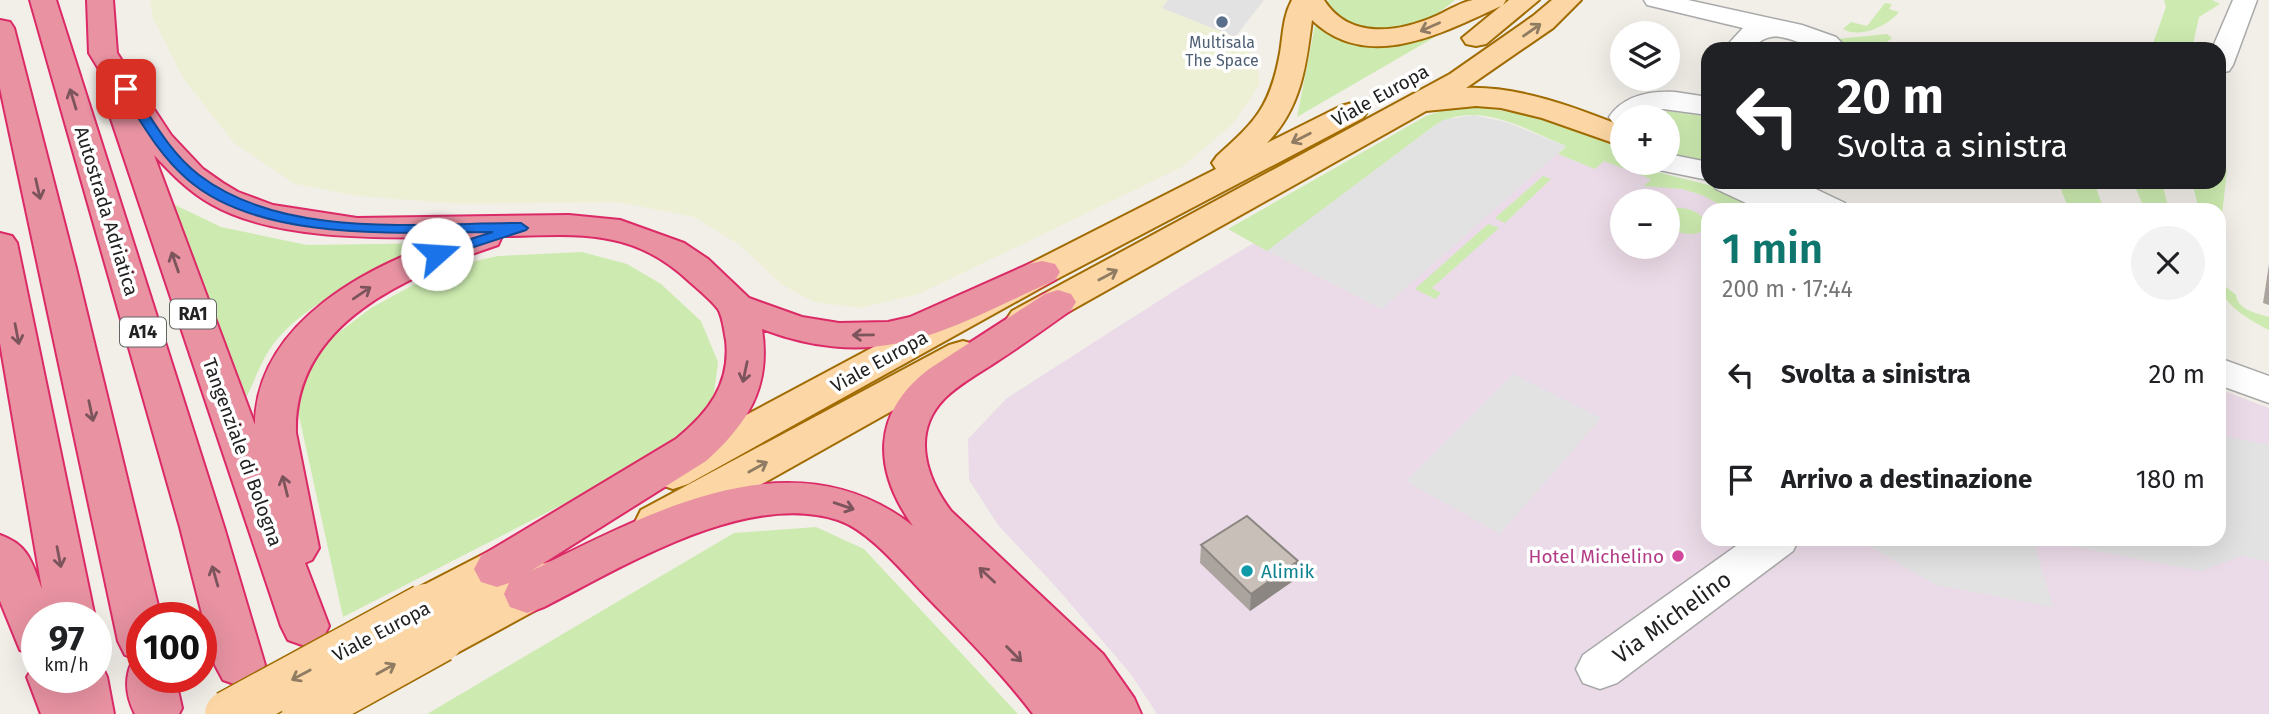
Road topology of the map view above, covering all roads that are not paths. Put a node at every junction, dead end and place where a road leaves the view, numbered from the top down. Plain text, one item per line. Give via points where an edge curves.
1 (43, 0) edge
2 (84, 0) edge
3 (100, 0) edge
4 (1305, 0) edge
5 (1311, 0) edge
6 (1493, 0) edge
7 (1526, 0) edge
8 (1568, 0) edge
9 (1658, 0) edge
10 (2245, 0) edge
11 (0, 28) edge
12 (1782, 30) junction
13 (1720, 42) edge
14 (1743, 42) edge
15 (1823, 42) edge
16 (2226, 48) edge
17 (103, 53) junction
18 (1493, 58) junction
19 (1699, 99) edge
20 (1647, 105) edge
21 (1610, 119) edge
22 (1610, 122) edge
23 (1680, 166) edge
24 (1701, 171) edge
25 (1742, 189) edge
26 (1792, 189) edge
27 (1184, 198) junction
28 (1772, 203) edge
29 (1820, 203) edge
30 (1224, 212) junction
31 (521, 228) junction
32 (0, 243) edge
33 (1050, 287) junction
34 (736, 306) junction
35 (2226, 354) edge
36 (2269, 369) edge
37 (2226, 374) edge
38 (2269, 390) edge
39 (1768, 546) edge
40 (0, 553) edge
41 (512, 582) junction
42 (24, 602) edge
43 (68, 602) edge
44 (133, 602) edge
45 (433, 623) junction
46 (240, 665) dead end
47 (1600, 669) dead end
48 (58, 693) edge
49 (85, 693) edge
50 (66, 714) edge
51 (89, 714) edge
52 (228, 714) edge
53 (305, 714) edge
54 (1063, 714) edge
55 (1116, 714) edge

46 -> 1 highway, Autostrada Adriatica / A14
2 - 17 highway, Tangenziale di Bologna / RA1
3 - 17 highway
4 - 27 main road via 1286,90 1274,115 1258,136
6 -> 5 main road via 1416,33 1392,38 1343,31 1321,16
7 -> 27 main road, Viale Europa via 1429,68
18 -> 8 main road, Viale Europa
9 - 12 street
9 - 13 street via 1701,20
10 - 16 street
11 -> 44 highway
12 - 14 street via 1747,36
12 - 15 street
17 - 31 highway via 159,141 192,176 226,199 266,214 357,228
17 - 31 highway, Tangenziale di Bologna / RA1 via 305,626 275,416 279,394 299,351 340,309 394,273
18 - 21 main road via 1504,82 1535,98
18 - 30 main road, Viale Europa
19 - 20 street
22 - 30 main road via 1455,96 1422,106
23 - 24 street
25 - 28 street
26 - 29 street
27 - 33 main road, Viale Europa
33 -> 30 main road, Viale Europa
31 - 34 highway via 596,227 638,236 672,250
32 -> 43 highway
33 -> 34 highway via 888,334 806,330
33 - 41 main road, Viale Europa
55 -> 33 highway via 1086,669 919,505 904,464 904,433 923,397
34 -> 41 highway via 747,347 746,370 715,431
35 - 36 street
37 - 38 street
39 - 47 street, Via Michelino
40 - 42 highway via 9,563
41 - 45 main road, Viale Europa
41 -> 54 highway via 736,503 791,497 831,502 875,520 898,539 1025,665
45 -> 52 main road, Viale Europa, bridge
53 -> 45 main road, Viale Europa, bridge
48 - 50 highway
49 - 51 highway

